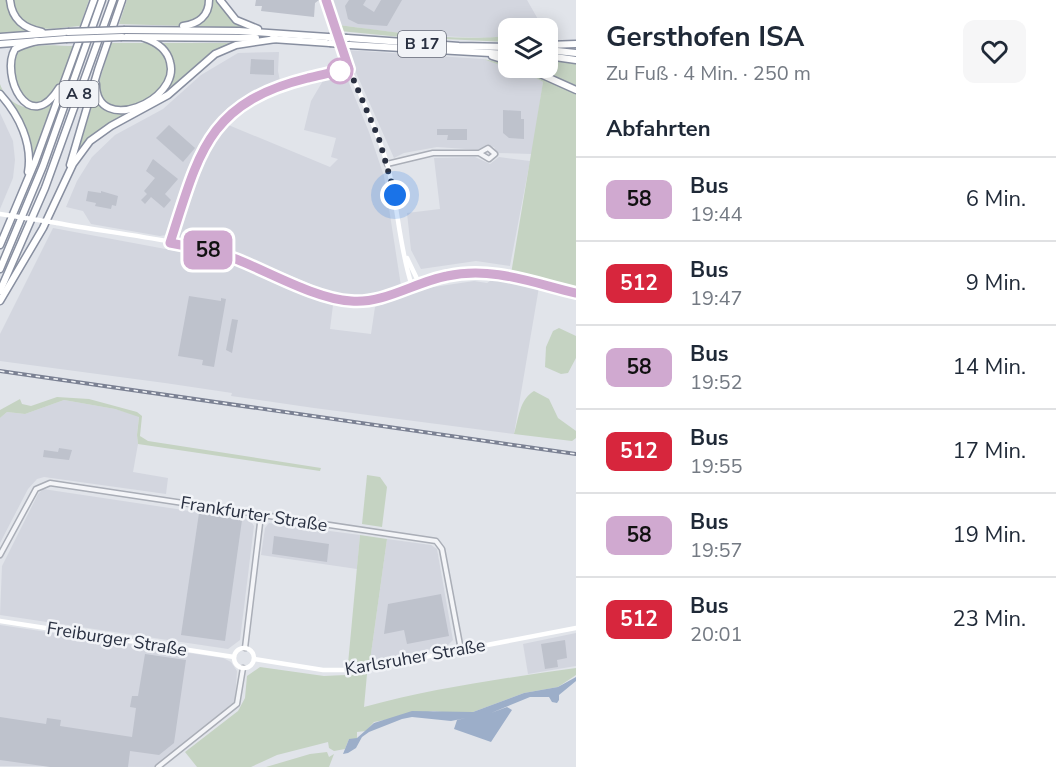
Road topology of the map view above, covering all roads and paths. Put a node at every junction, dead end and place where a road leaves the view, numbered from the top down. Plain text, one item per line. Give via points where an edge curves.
1 (10, 0) edge
2 (102, 0) edge
3 (113, 0) edge
4 (122, 0) edge
5 (209, 0) edge
6 (220, 0) edge
7 (326, 0) edge
8 (93, 1) edge
9 (155, 29) junction
10 (336, 32) dead end
11 (123, 33) junction
12 (52, 34) junction
13 (67, 35) junction
14 (138, 36) junction
15 (276, 36) junction
16 (0, 37) edge
17 (37, 41) junction
18 (348, 41) junction
19 (0, 44) edge
20 (576, 44) edge
21 (558, 45) edge
22 (498, 47) edge
23 (342, 50) dead end
24 (558, 51) edge
25 (483, 53) junction
26 (576, 53) edge
27 (498, 54) edge
28 (558, 57) edge
29 (498, 58) edge
30 (576, 60) edge
31 (3, 63) dead end
32 (98, 69) junction
33 (349, 69) junction
34 (66, 77) junction
35 (549, 78) edge
36 (576, 90) edge
37 (2, 91) edge
38 (479, 153) dead end
39 (387, 164) junction
40 (66, 177) junction
41 (26, 186) junction
42 (0, 213) edge
43 (170, 243) junction
44 (0, 245) edge
45 (402, 247) junction
46 (0, 269) edge
47 (419, 283) junction
48 (412, 285) junction
49 (0, 291) edge
50 (576, 293) edge
51 (0, 301) edge
52 (261, 515) junction
53 (0, 555) edge
54 (0, 621) edge
55 (576, 628) edge
56 (244, 648) junction
57 (461, 650) junction
58 (234, 657) junction
59 (254, 659) junction
60 (243, 668) junction
61 (158, 767) edge

1 - 12 highway via 12,12 25,27
2 - 46 highway, A 8 via 43,166
3 - 49 highway, A 8 via 45,188
4 - 32 highway
5 - 9 highway via 207,11 195,24
6 - 15 highway via 243,23
7 - 10 street
8 - 34 highway
9 - 11 highway
9 - 15 highway
11 - 13 highway, bridge
11 - 14 highway
12 - 13 highway
12 - 16 highway
13 - 17 highway
14 - 15 highway
14 - 32 highway via 160,46 170,60 171,74 163,92 132,109 111,110 97,96
15 - 18 highway, B 17, bridge
15 - 40 highway via 215,54 168,95 99,134
17 - 19 highway
17 - 31 highway via 13,50
18 - 22 highway, B 17
18 - 25 highway, B 17
20 - 21 highway
23 - 33 street
24 - 26 highway
25 - 27 highway, B 17
25 - 29 highway
28 - 30 highway
32 - 40 highway
33 - 39 street
33 - 43 street via 262,93 226,117 201,155
34 - 37 highway via 52,98 36,106 18,103
34 - 41 highway
35 - 36 highway
37 - 41 highway via 26,140
38 - 39 street via 433,153
39 - 45 street
40 - 51 highway via 43,228
41 - 44 highway
42 - 43 street, bridge
43 - 48 street via 229,256 347,301 377,299
45 - 47 street
45 - 48 street
47 - 48 street
47 - 50 street via 477,272 528,279
52 - 53 street, Frankfurter Straße via 45,484 36,489
52 - 56 street
52 - 57 street, Frankfurter Straße via 436,541 442,549
54 - 58 street, Freiburger Straße
55 - 57 street, Karlsruher Straße
56 - 58 street
56 - 59 street via 252,652
57 - 59 street, Karlsruher Straße via 343,671
58 - 60 street via 235,663
59 - 60 street
60 - 61 street via 237,704

